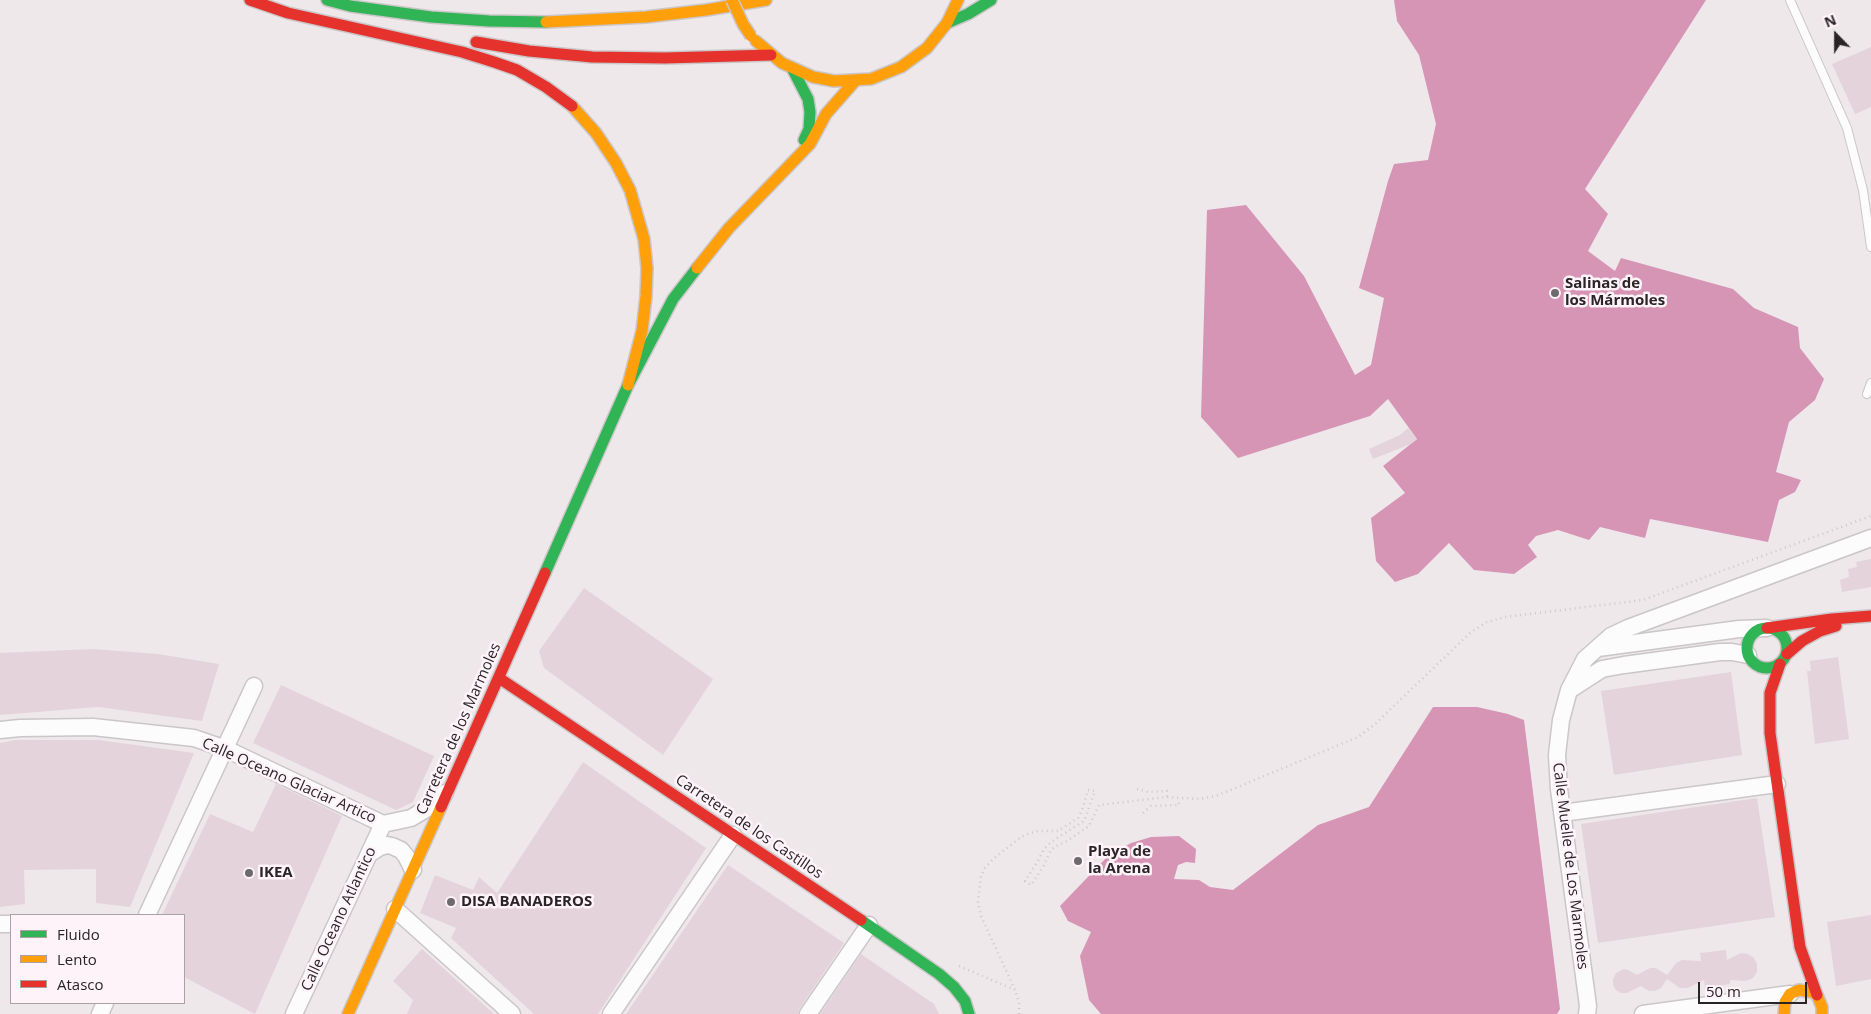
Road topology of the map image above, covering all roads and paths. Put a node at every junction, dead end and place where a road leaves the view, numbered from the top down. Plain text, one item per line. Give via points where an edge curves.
1 (250, 0) edge
2 (266, 0) edge
3 (327, 0) edge
4 (732, 0) edge
5 (766, 0) edge
6 (958, 0) edge
7 (991, 0) edge
8 (1790, 0) edge
9 (947, 23) junction
10 (771, 56) junction
11 (794, 70) junction
12 (855, 81) junction
13 (796, 159) junction
14 (1871, 247) edge
15 (1871, 383) edge
16 (628, 385) junction
17 (1867, 394) dead end
18 (1871, 516) edge
19 (1871, 538) edge
20 (1871, 617) edge
21 (1767, 628) junction
22 (1595, 648) junction
23 (1787, 654) junction
24 (1749, 658) junction
25 (1780, 664) junction
26 (1755, 676) dead end
27 (498, 678) junction
28 (254, 686) dead end
29 (1570, 690) junction
30 (1760, 692) dead end
31 (0, 730) edge
32 (1770, 733) junction
33 (226, 749) junction
34 (1777, 784) junction
35 (449, 790) junction
36 (1137, 790) dead end
37 (1167, 797) junction
38 (1179, 799) junction
39 (1143, 813) dead end
40 (1562, 813) junction
41 (383, 824) junction
42 (733, 836) junction
43 (369, 854) junction
44 (413, 870) junction
45 (395, 909) junction
46 (147, 914) edge
47 (869, 925) junction
48 (1800, 947) junction
49 (954, 964) dead end
50 (1793, 986) junction
51 (1015, 990) junction
52 (1817, 996) junction
53 (294, 1014) edge
54 (348, 1014) edge
55 (512, 1014) edge
56 (611, 1014) edge
57 (808, 1014) edge
58 (969, 1014) edge
59 (1019, 1014) edge
60 (1587, 1014) edge
61 (1643, 1014) edge
62 (1776, 1014) edge
63 (1784, 1014) edge
64 (1822, 1014) edge

1 - 16 main road via 288,13 494,62 518,70 572,106 616,163 630,190 644,239 646,296 642,331
2 - 10 main road via 403,31 529,51 592,57
3 - 5 main road via 431,17 550,22 646,17
4 - 10 main road, bridge via 751,36
6 - 9 main road
7 - 9 main road
8 - 14 lane via 1847,128 1863,190
9 - 12 main road via 927,48 908,63 887,74
10 - 11 main road
11 - 12 main road via 813,78
11 - 13 main road via 808,99 810,112 809,129
12 - 13 main road via 826,114 810,144
13 - 16 main road via 729,228 674,299
15 - 17 lane
16 - 27 main road, Carretera de los Marmoles
18 - 38 path via 1643,600 1487,622 1471,632 1358,737 1216,796
19 - 22 street, Calle Muelle de Los Marmoles via 1654,617 1610,636
20 - 21 main road
20 - 23 main road via 1820,631
21 - 22 street
21 - 23 main road via 1783,636
21 - 24 main road via 1760,629 1751,637 1747,648
22 - 29 street, Calle Muelle de Los Marmoles via 1585,659
23 - 25 main road
24 - 25 main road via 1755,665 1768,669
24 - 26 main road
24 - 29 street via 1720,652 1624,665 1602,669
25 - 32 main road via 1770,693
27 - 35 main road, Carretera de los Marmoles
27 - 42 main road, Carretera de los Castillos
28 - 33 street
29 - 40 street, Calle Muelle de Los Marmoles via 1556,755
30 - 32 main road
31 - 33 street, Calle Oceano Glaciar Artico via 93,727 194,738
32 - 34 main road
33 - 41 street, Calle Oceano Glaciar Artico
33 - 46 street
34 - 40 street
34 - 48 main road
35 - 41 street, Calle Oceano Glaciar Artico via 411,818
35 - 44 main road, Carretera de los Marmoles
36 - 37 path via 1167,791
37 - 38 path
37 - 51 path via 1099,805 1089,826 1054,847 1030,885 1025,881 1044,849 1084,821 1095,791 1088,790 1078,818 1058,831 1030,832 985,868 979,888 981,916
38 - 39 path via 1179,805 1151,806
40 - 60 street, Calle Muelle de Los Marmoles
41 - 43 street, Calle Oceano Atlantico
42 - 47 main road, Carretera de los Castillos
42 - 56 street
43 - 44 street via 380,847 392,846 401,850
43 - 53 street, Calle Oceano Atlantico
44 - 45 main road, Carretera de los Marmoles
45 - 54 main road, Carretera de los Marmoles
45 - 55 street
47 - 57 street
47 - 58 main road, Carretera de los Castillos via 954,987 965,1001
48 - 50 main road
48 - 52 main road
49 - 51 path
50 - 52 main road
50 - 61 street
50 - 63 main road via 1785,1002
51 - 59 path via 1020,1002
52 - 64 main road
62 - 63 street

